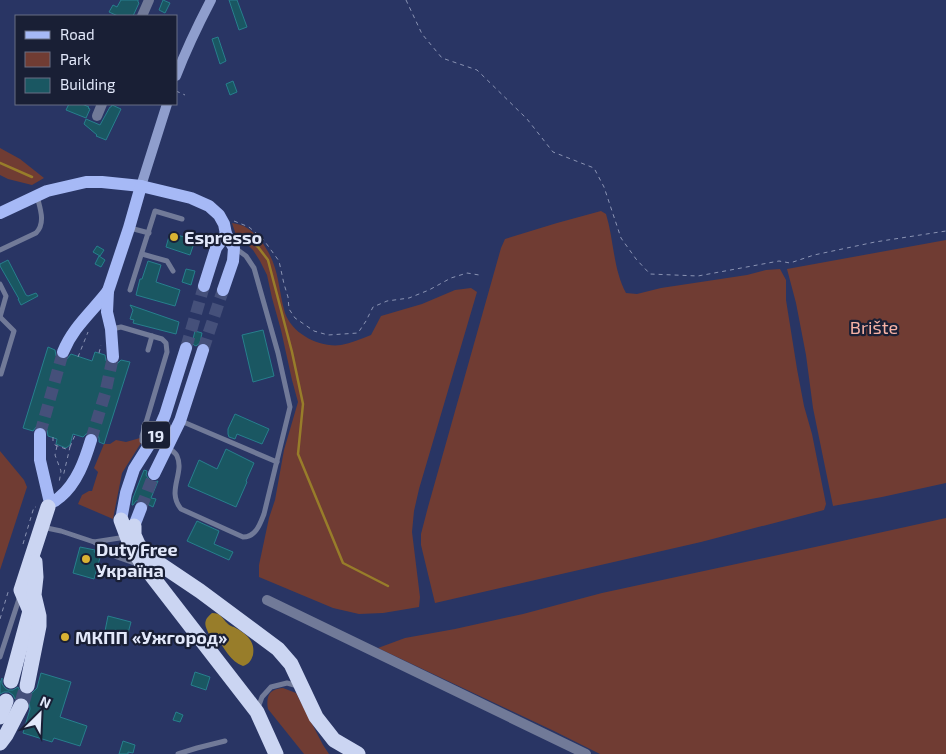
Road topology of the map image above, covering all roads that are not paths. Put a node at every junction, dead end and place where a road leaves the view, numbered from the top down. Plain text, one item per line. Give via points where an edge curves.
1 (149, 0) edge
2 (211, 0) edge
3 (142, 15) edge
4 (178, 71) edge
5 (102, 105) edge
6 (167, 105) edge
7 (96, 116) dead end
8 (141, 186) junction
9 (42, 193) junction
10 (0, 213) edge
11 (182, 219) dead end
12 (223, 224) junction
13 (129, 228) junction
14 (149, 233) junction
15 (234, 248) junction
16 (0, 250) edge
17 (142, 254) junction
18 (174, 271) dead end
19 (0, 284) edge
20 (204, 286) tunnel mouth
21 (108, 290) junction
22 (130, 290) dead end
23 (223, 290) tunnel mouth
24 (0, 317) edge
25 (111, 329) junction
26 (152, 336) junction
27 (186, 348) tunnel mouth
28 (148, 350) dead end
29 (203, 350) tunnel mouth
30 (63, 352) tunnel mouth
31 (113, 357) tunnel mouth
32 (1, 374) edge
33 (180, 421) junction
34 (40, 434) tunnel mouth
35 (91, 440) tunnel mouth
36 (142, 441) dead end
37 (168, 447) junction
38 (277, 462) junction
39 (154, 474) tunnel mouth
40 (49, 505) junction
41 (141, 508) tunnel mouth
42 (42, 527) junction
43 (127, 527) junction
44 (94, 542) junction
45 (34, 553) junction
46 (145, 567) junction
47 (21, 590) junction
48 (267, 600) dead end
49 (0, 657) edge
50 (11, 681) tunnel mouth
51 (27, 686) tunnel mouth
52 (301, 686) junction
53 (6, 701) tunnel mouth
54 (21, 706) tunnel mouth
55 (257, 712) junction
56 (0, 717) edge
57 (225, 742) dead end
58 (0, 743) edge
59 (178, 754) edge
60 (276, 754) edge
61 (358, 754) edge
62 (586, 754) edge

1 - 3 street
2 - 4 street
5 - 7 street
6 - 8 street
8 - 9 main road via 94,182
8 - 12 main road via 191,198 209,206
8 - 13 main road
9 - 10 main road
9 - 16 lane via 40,229
11 - 14 lane via 156,211
12 - 15 main road
12 - 20 main road
13 - 14 lane
13 - 21 main road
14 - 17 lane
15 - 23 main road via 233,262
15 - 38 lane via 246,256 254,268 290,400
17 - 18 lane via 167,261
17 - 22 lane
19 - 24 lane via 6,296
21 - 25 main road via 107,312
21 - 30 main road via 83,318
24 - 32 lane via 14,331
25 - 26 lane via 121,327
25 - 31 main road
26 - 28 lane
26 - 36 lane via 166,343 167,352
27 - 43 main road, 19 via 165,415 134,469 126,493
29 - 33 main road, 19
33 - 37 main road, 19
33 - 38 lane
34 - 40 main road via 40,460
35 - 40 main road via 74,481 60,498
37 - 38 lane via 177,455 179,463 175,496 181,509 243,537 254,534 261,523
37 - 39 main road, 19
40 - 42 highway
41 - 43 main road
42 - 44 lane
42 - 45 highway
43 - 44 lane
43 - 46 highway via 130,544
43 - 52 highway via 146,554 278,649 291,664
44 - 46 lane via 117,557
45 - 47 highway
45 - 51 highway via 34,595 39,626
46 - 55 highway
47 - 49 lane
47 - 50 highway via 30,611
48 - 62 street
52 - 55 lane via 287,683 271,687 262,697
52 - 61 highway via 316,717 334,740
53 - 56 highway
54 - 58 highway
55 - 60 highway
57 - 59 lane

